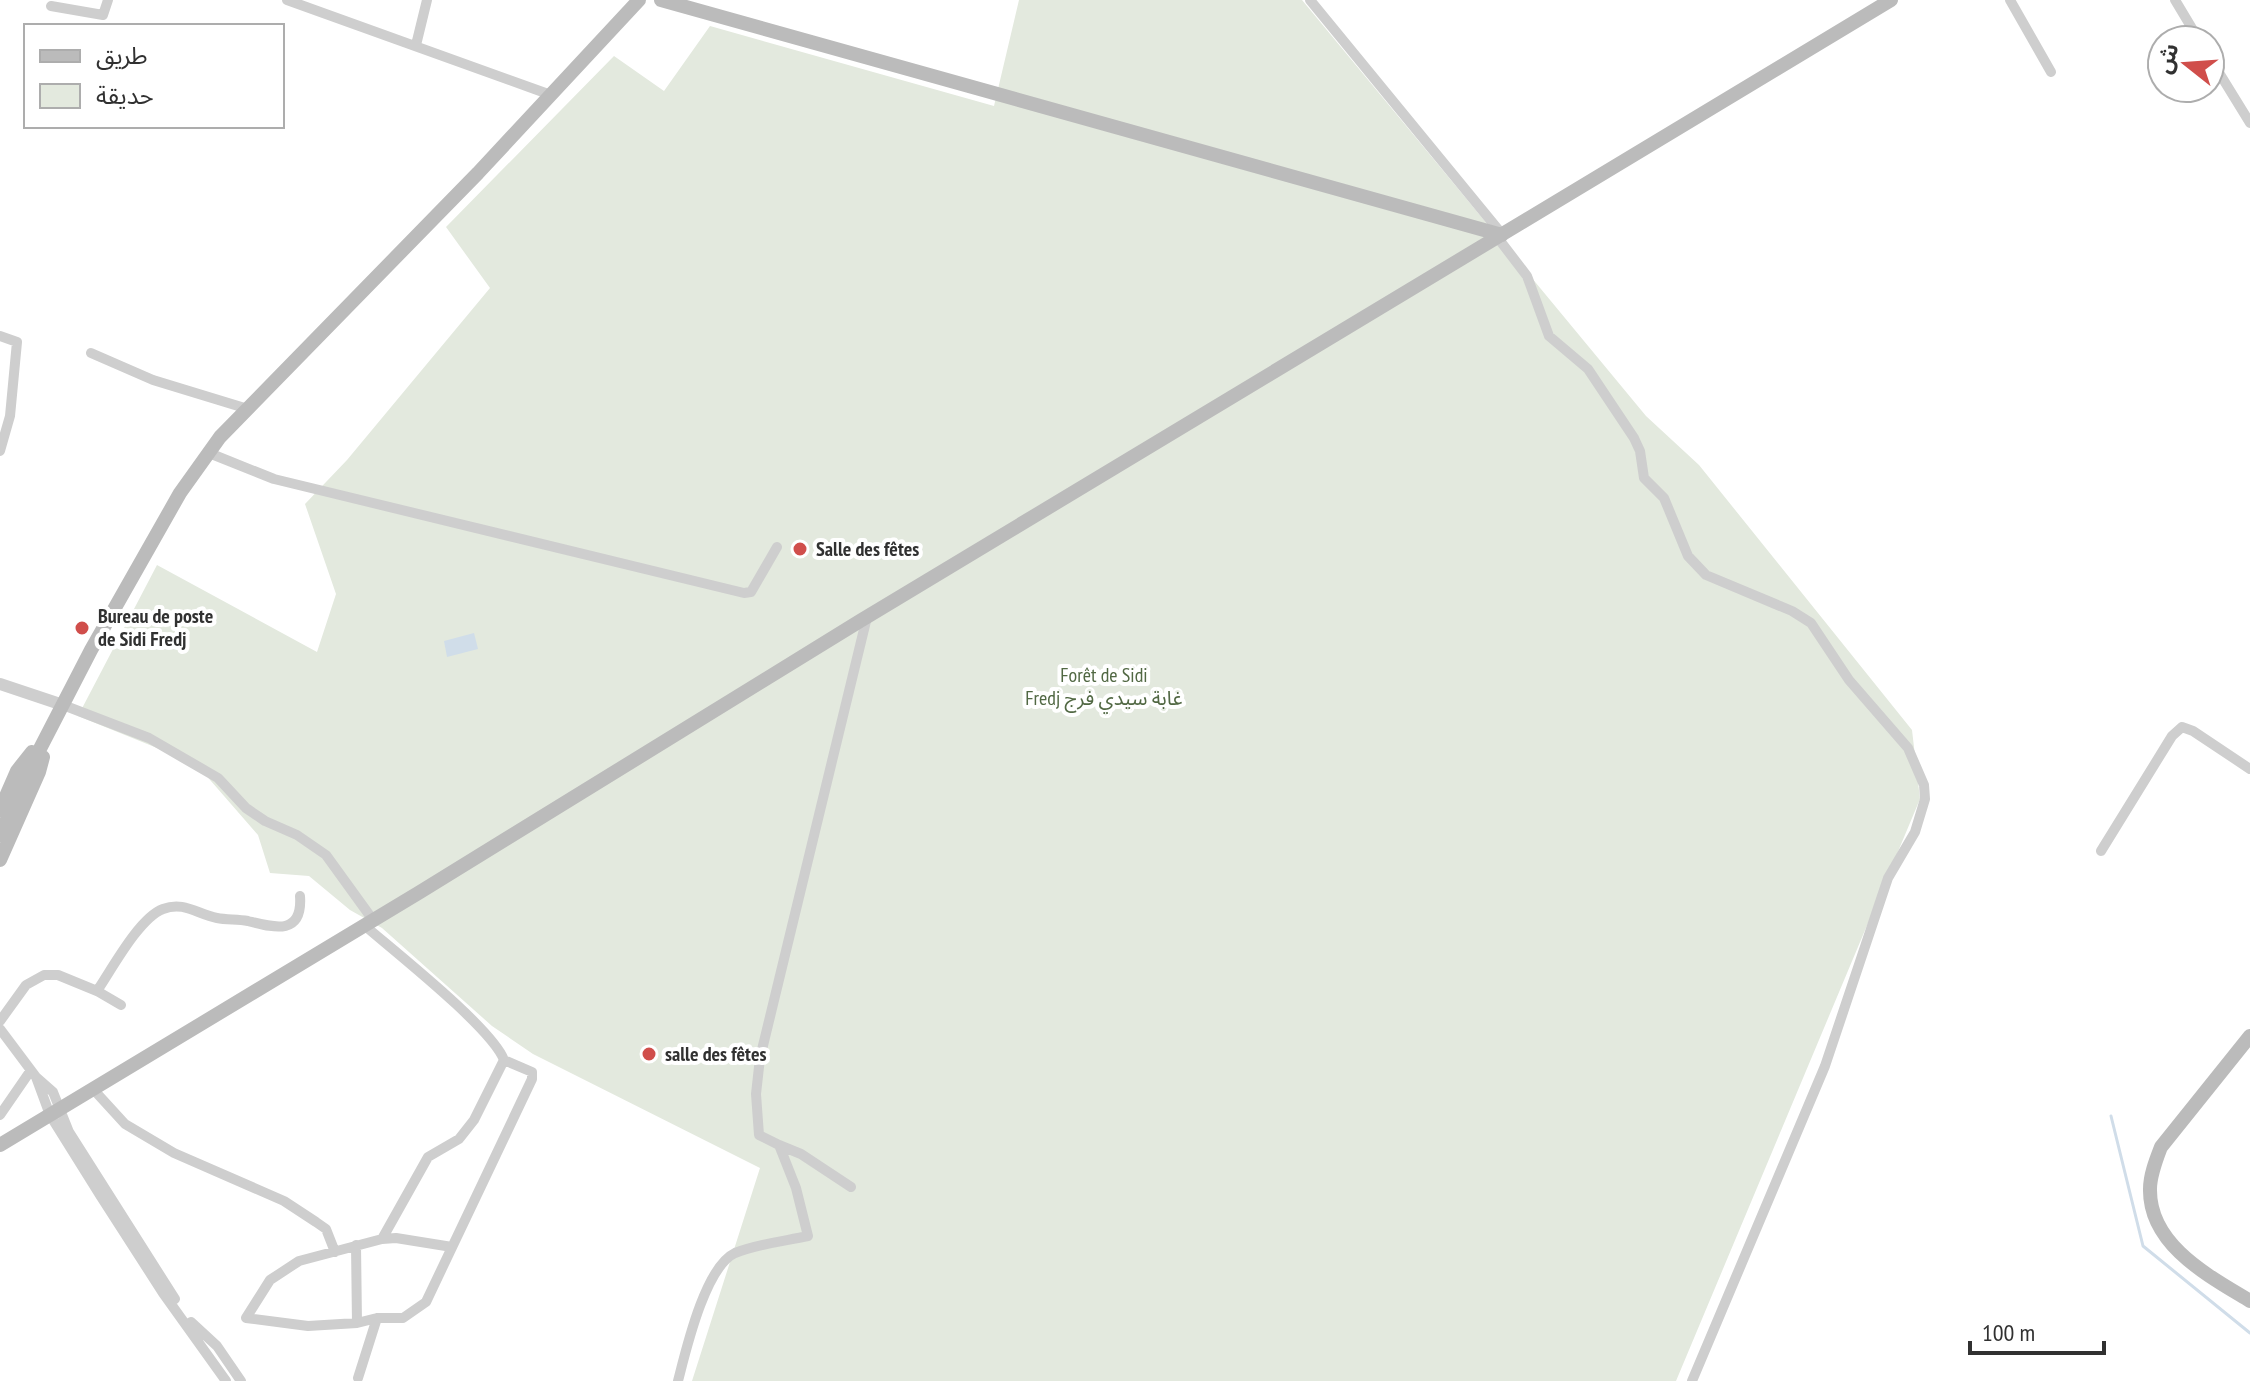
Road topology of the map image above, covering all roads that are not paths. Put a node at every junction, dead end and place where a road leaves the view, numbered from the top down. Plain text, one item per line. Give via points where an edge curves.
1 (108, 0) edge
2 (287, 0) edge
3 (427, 0) edge
4 (661, 0) edge
5 (1310, 0) edge
6 (1891, 0) edge
7 (2010, 0) edge
8 (2175, 0) edge
9 (632, 2) edge
10 (51, 6) dead end
11 (2189, 24) edge
12 (416, 45) junction
13 (2051, 72) dead end
14 (2226, 84) edge
15 (551, 95) junction
16 (2250, 123) edge
17 (1501, 239) junction
18 (0, 336) edge
19 (91, 353) dead end
20 (248, 409) junction
21 (0, 451) edge
22 (209, 453) junction
23 (777, 547) dead end
24 (867, 617) junction
25 (0, 684) edge
26 (63, 705) junction
27 (42, 745) junction
28 (2250, 769) edge
29 (0, 810) edge
30 (0, 835) edge
31 (2101, 851) dead end
32 (0, 860) edge
33 (300, 896) dead end
34 (369, 922) junction
35 (97, 991) junction
36 (121, 1005) dead end
37 (0, 1021) edge
38 (0, 1029) edge
39 (2250, 1036) edge
40 (504, 1060) junction
41 (33, 1073) junction
42 (93, 1089) junction
43 (55, 1112) junction
44 (0, 1115) edge
45 (0, 1145) edge
46 (779, 1145) junction
47 (851, 1187) dead end
48 (116, 1212) junction
49 (382, 1239) junction
50 (356, 1245) junction
51 (452, 1247) junction
52 (335, 1252) junction
53 (2250, 1301) edge
54 (377, 1318) junction
55 (357, 1323) junction
56 (358, 1378) dead end
57 (226, 1381) edge
58 (241, 1381) edge
59 (678, 1381) edge
60 (1692, 1381) edge

1 - 10 street via 103,15
2 - 12 street
3 - 12 street
4 - 17 main road
5 - 17 street
6 - 17 main road
7 - 13 street
8 - 11 street
9 - 15 main road
12 - 15 street
14 - 16 street
15 - 20 main road
17 - 24 main road
17 - 60 street via 1527,276 1549,336 1588,369 1634,438 1644,478 1664,498 1696,567 1811,623 1849,680 1908,748 1924,785 1922,815 1888,878 1825,1066
18 - 21 street via 17,342 10,416
19 - 20 street via 153,380
20 - 22 main road
22 - 23 street via 274,479 744,593 751,592
22 - 26 main road via 180,493
24 - 34 main road
24 - 46 street via 760,1058 759,1135
25 - 26 street
26 - 27 main road
26 - 34 street via 149,738 218,778 246,808 326,855
27 - 29 main road via 22,764
27 - 30 main road
27 - 32 main road via 39,772
28 - 31 street via 2182,727
33 - 35 street via 296,917 279,928 183,907 161,910 145,922
34 - 40 street via 500,1048
34 - 42 main road
35 - 36 street
35 - 37 street via 58,975 39,976
38 - 41 street
39 - 53 main road via 2161,1147 2150,1190 2159,1227 2171,1244
40 - 49 street via 474,1120 459,1139 428,1157
40 - 51 street via 532,1072 532,1079
41 - 43 street
41 - 44 street
42 - 43 main road
42 - 52 street via 125,1124 174,1153 284,1201 316,1222 326,1229
43 - 45 main road
43 - 48 street
46 - 47 street
46 - 59 street via 808,1236 734,1254 718,1267 693,1324
48 - 57 street via 166,1298
48 - 58 street via 184,1314 217,1346
49 - 50 street
49 - 51 street
50 - 52 street
50 - 55 street
51 - 54 street via 426,1302 403,1318
52 - 55 street via 299,1261 270,1280 246,1318 308,1326
54 - 55 street
54 - 56 street

